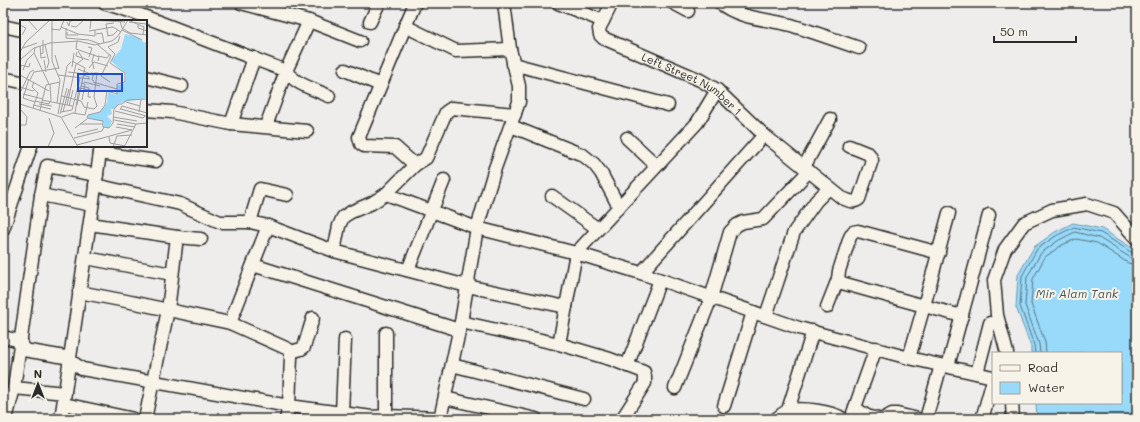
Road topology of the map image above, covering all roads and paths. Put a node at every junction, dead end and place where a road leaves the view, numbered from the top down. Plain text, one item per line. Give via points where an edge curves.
1 (104, 3) edge
2 (241, 3) edge
3 (379, 3) edge
4 (415, 3) edge
5 (504, 3) edge
6 (558, 3) edge
7 (612, 3) edge
8 (673, 3) edge
9 (720, 3) edge
10 (688, 11) dead end
11 (133, 12) edge
12 (310, 21) junction
13 (603, 21) junction
14 (370, 22) dead end
15 (3, 26) edge
16 (405, 26) junction
17 (20, 30) edge
18 (360, 41) dead end
19 (859, 48) dead end
20 (510, 49) junction
21 (254, 58) junction
22 (513, 64) junction
23 (346, 70) dead end
24 (286, 71) junction
25 (147, 77) edge
26 (3, 78) edge
27 (20, 82) edge
28 (380, 85) junction
29 (182, 86) dead end
30 (717, 90) junction
31 (329, 96) dead end
32 (668, 105) dead end
33 (147, 110) edge
34 (515, 114) junction
35 (830, 119) dead end
36 (231, 124) junction
37 (266, 126) junction
38 (511, 126) junction
39 (307, 131) dead end
40 (764, 135) junction
41 (627, 138) dead end
42 (849, 146) dead end
43 (31, 147) edge
44 (101, 150) edge
45 (156, 161) dead end
46 (415, 165) junction
47 (656, 165) junction
48 (806, 169) junction
49 (96, 180) junction
50 (444, 180) dead end
51 (829, 188) junction
52 (41, 194) junction
53 (386, 194) junction
54 (287, 195) dead end
55 (552, 196) dead end
56 (92, 205) junction
57 (619, 207) junction
58 (432, 211) junction
59 (950, 213) dead end
60 (989, 215) dead end
61 (250, 222) junction
62 (90, 224) junction
63 (268, 226) junction
64 (477, 228) junction
65 (3, 229) edge
66 (598, 229) junction
67 (177, 238) junction
68 (1137, 239) edge
69 (201, 240) dead end
70 (334, 251) junction
71 (576, 253) junction
72 (939, 253) junction
73 (86, 258) junction
74 (253, 265) junction
75 (408, 270) junction
76 (641, 273) junction
77 (172, 274) junction
78 (838, 279) junction
79 (660, 280) junction
80 (467, 286) junction
81 (79, 292) junction
82 (711, 298) junction
83 (827, 306) dead end
84 (924, 306) junction
85 (566, 307) junction
86 (168, 310) junction
87 (753, 312) junction
88 (766, 316) junction
89 (962, 316) junction
90 (313, 318) dead end
91 (230, 323) junction
92 (990, 323) dead end
93 (460, 326) junction
94 (813, 331) junction
95 (386, 333) dead end
96 (3, 337) edge
97 (345, 339) dead end
98 (21, 341) junction
99 (559, 344) junction
100 (876, 348) junction
101 (291, 352) junction
102 (1007, 352) edge
103 (909, 358) junction
104 (70, 361) junction
105 (452, 365) junction
106 (627, 366) junction
107 (944, 366) junction
108 (977, 373) junction
109 (992, 377) edge
110 (152, 382) junction
111 (992, 384) edge
112 (674, 388) dead end
113 (10, 390) edge
114 (445, 398) junction
115 (64, 399) junction
116 (584, 399) dead end
117 (1012, 404) edge
118 (290, 406) junction
119 (724, 406) dead end
120 (788, 410) junction
121 (342, 413) junction
122 (850, 413) edge
123 (386, 416) junction
124 (372, 418) edge
125 (6, 419) edge
126 (61, 419) edge
127 (134, 419) edge
128 (145, 419) edge
129 (286, 419) edge
130 (440, 419) edge
131 (536, 419) edge
132 (622, 419) edge
133 (776, 419) edge
134 (878, 419) edge
135 (883, 419) edge
136 (918, 419) edge
137 (926, 419) edge
138 (982, 419) edge
139 (1013, 419) edge

1 - 11 street
2 - 12 street
3 - 14 street
4 - 16 street
5 - 20 street
6 - 13 street
7 - 13 street, Left Street Number 1
8 - 10 street
9 - 19 street via 747,16 790,25
11 - 21 street
12 - 18 street
12 - 24 street
13 - 30 street, Left Street Number 1 via 599,29 603,38 700,80
15 - 17 street
16 - 20 street via 456,51
16 - 28 street
20 - 22 street
21 - 24 street
21 - 36 street
22 - 32 street
22 - 34 street via 519,86 519,102
23 - 28 street
24 - 31 street via 291,78
24 - 37 street
25 - 29 street
26 - 27 street
28 - 46 street via 359,137 361,144 371,147 395,147
30 - 40 street, Left Street Number 1
30 - 47 street via 697,123
33 - 36 street via 172,112
34 - 38 street
34 - 46 street via 452,108 446,112 426,158
35 - 48 street
36 - 37 street
37 - 39 street
38 - 57 street via 583,155 601,173
38 - 64 street
40 - 48 street, Left Street Number 1
40 - 76 street
41 - 47 street
42 - 51 street, Left Street Number 1 via 869,154 872,160 859,198 852,202
43 - 65 street
44 - 45 street
44 - 49 street
46 - 53 street
47 - 57 street
48 - 51 street, Left Street Number 1
48 - 82 street via 763,219 743,222 730,232
49 - 52 street via 47,166
49 - 56 street
49 - 61 street via 180,204 220,222
50 - 58 street
51 - 88 street via 816,201 794,232
52 - 56 street
52 - 98 street
53 - 58 street
53 - 70 street via 343,217
54 - 61 street via 260,189
55 - 66 street
56 - 62 street
57 - 66 street
58 - 64 street
58 - 75 street
59 - 72 street
60 - 89 street
61 - 63 street
62 - 67 street
62 - 73 street
63 - 70 street
63 - 74 street
64 - 71 street
64 - 80 street
66 - 71 street
67 - 69 street
67 - 77 street
68 - 102 street via 1114,213 1087,204 1052,210 1024,223 1005,249 994,280 997,315
70 - 75 street
71 - 76 street
71 - 85 street
72 - 78 street via 853,232
72 - 84 street
73 - 77 street
73 - 81 street
74 - 91 street
74 - 93 street
75 - 80 street
76 - 79 street
77 - 86 street
78 - 83 street
78 - 84 street via 842,283
79 - 82 street
79 - 106 street
80 - 85 street
80 - 93 street
81 - 86 street
81 - 104 street
82 - 87 street
82 - 112 street
84 - 89 street
84 - 103 street
85 - 99 street
86 - 91 street
86 - 110 street
87 - 88 street
87 - 119 street
88 - 94 street
89 - 107 street
90 - 101 street via 304,347
91 - 101 street
92 - 108 street
93 - 99 street
93 - 105 street
94 - 100 street
94 - 120 street
95 - 123 street
96 - 98 street
97 - 121 street
98 - 104 street via 24,350 65,357
98 - 113 street
99 - 106 street
100 - 103 street
100 - 122 street
101 - 118 street
103 - 107 street
104 - 110 street via 82,369
104 - 115 street
105 - 114 street
105 - 116 street
106 - 132 street via 644,372 645,383
107 - 108 street
107 - 137 street
108 - 109 street
110 - 118 street
110 - 128 street
111 - 138 street
113 - 115 street
113 - 125 street
114 - 130 street
114 - 131 street
115 - 126 street
115 - 127 street
117 - 139 street
118 - 121 street
118 - 129 street
120 - 122 street via 823,411 837,415
120 - 133 street
121 - 124 street
122 - 134 street
123 - 124 street
123 - 130 street
135 - 136 street via 892,414

